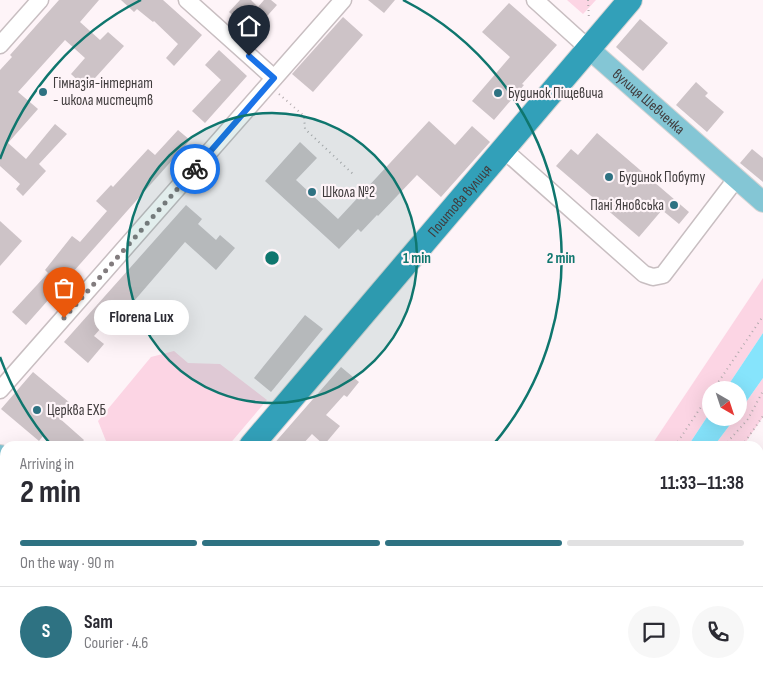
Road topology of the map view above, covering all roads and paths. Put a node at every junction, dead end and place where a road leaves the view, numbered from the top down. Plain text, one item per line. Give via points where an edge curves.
1 (40, 0) edge
2 (187, 0) edge
3 (343, 0) edge
4 (535, 0) edge
5 (588, 0) edge
6 (630, 0) edge
7 (589, 19) dead end
8 (0, 45) edge
9 (588, 48) junction
10 (275, 85) junction
11 (503, 149) junction
12 (353, 174) dead end
13 (736, 179) junction
14 (763, 202) edge
15 (763, 316) edge
16 (719, 381) edge
17 (0, 390) edge
18 (763, 391) edge
19 (702, 405) edge
20 (763, 416) edge
21 (254, 441) edge
22 (677, 441) edge
23 (728, 441) edge
24 (746, 441) edge

1 - 8 street
2 - 10 street
3 - 10 street
4 - 9 street, вулиця Шевченка
5 - 7 path
6 - 9 highway, Поштова вулиця
9 - 11 highway, Поштова вулиця
9 - 13 main road, вулиця Шевченка
10 - 12 path via 304,116 305,129
10 - 17 street
11 - 13 street via 644,274 653,277 663,275
11 - 21 highway, Поштова вулиця
13 - 14 main road, вулиця Шевченка
15 - 16 path
18 - 23 path via 748,419
19 - 22 path
20 - 24 path

